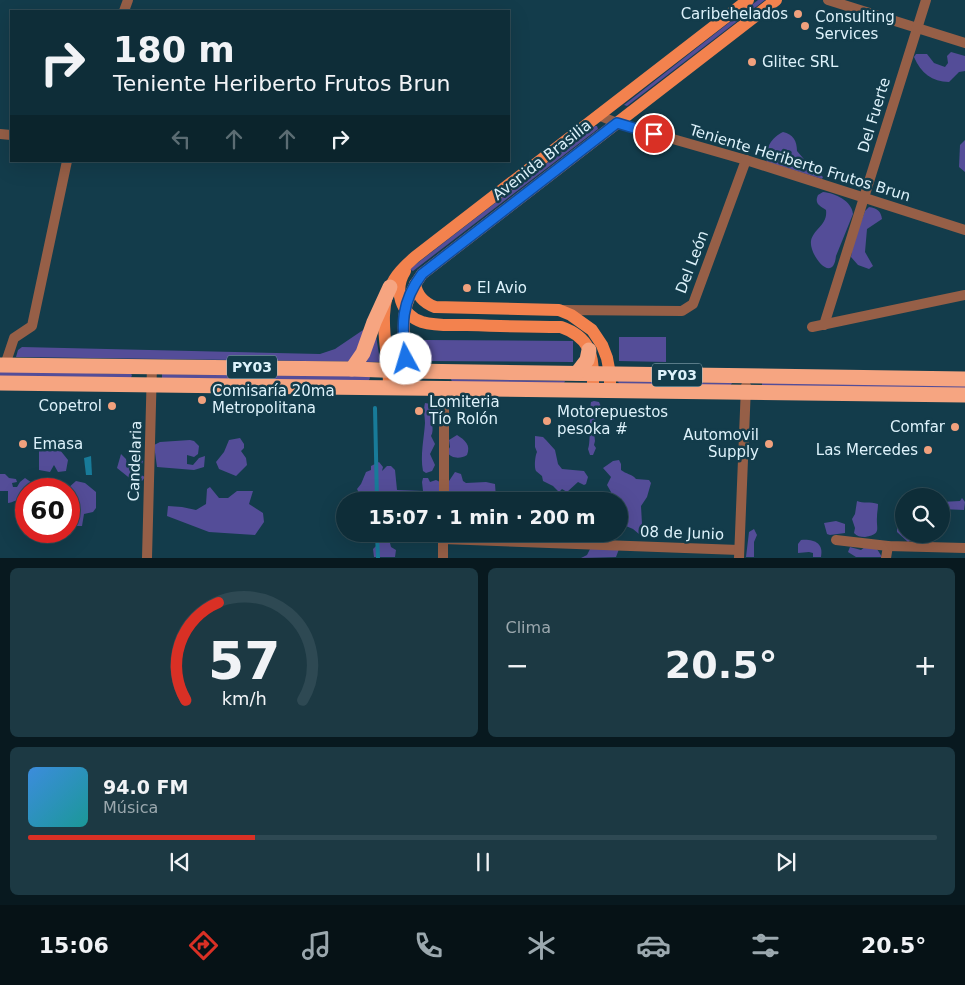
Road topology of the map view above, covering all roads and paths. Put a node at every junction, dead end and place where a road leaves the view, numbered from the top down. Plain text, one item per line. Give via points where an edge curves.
1 (748, 0) edge
2 (776, 0) edge
3 (828, 0) edge
4 (926, 0) edge
5 (917, 28) junction
6 (965, 43) edge
7 (598, 115) junction
8 (617, 123) junction
9 (746, 160) junction
10 (67, 162) edge
11 (864, 198) junction
12 (965, 230) edge
13 (415, 257) junction
14 (415, 284) junction
15 (390, 287) junction
16 (965, 295) edge
17 (405, 308) junction
18 (559, 310) junction
19 (824, 324) junction
20 (812, 327) dead end
21 (589, 350) junction
22 (3, 365) edge
23 (152, 366) junction
24 (352, 369) junction
25 (389, 371) junction
26 (408, 371) junction
27 (577, 373) junction
28 (593, 374) junction
29 (610, 374) junction
30 (746, 376) junction
31 (965, 379) edge
32 (0, 383) edge
33 (153, 385) junction
34 (389, 388) junction
35 (407, 388) junction
36 (444, 388) junction
37 (593, 390) junction
38 (610, 390) junction
39 (746, 392) junction
40 (965, 395) edge
41 (444, 492) edge
42 (836, 540) dead end
43 (443, 542) edge
44 (542, 542) edge
45 (888, 546) junction
46 (965, 548) edge
47 (739, 554) edge
48 (147, 558) edge
49 (443, 558) edge
50 (886, 558) edge

1 - 7 main road, Avenida Brasilia
2 - 8 main road, Avenida Brasilia
3 - 5 street
4 - 5 street, Del Fuerte
5 - 6 street
5 - 11 street, Del Fuerte
7 - 8 street, Teniente Heriberto Frutos Brun
7 - 13 main road, Avenida Brasilia
8 - 9 street, Teniente Heriberto Frutos Brun
8 - 14 main road, Avenida Brasilia via 427,269
9 - 11 street, Teniente Heriberto Frutos Brun
9 - 18 street, Del León via 693,304 682,311
10 - 22 street via 32,326 14,338
11 - 12 street, Teniente Heriberto Frutos Brun
11 - 19 street, Del Fuerte
13 - 15 main road, Avenida Brasilia
13 - 17 main road via 401,277 400,299
14 - 17 main road, Avenida Brasilia
14 - 18 main road via 423,301 441,308
15 - 24 highway via 364,353
15 - 25 main road, Avenida Brasilia via 384,330
16 - 19 street
17 - 21 main road via 413,317 426,323 561,327 580,336
17 - 26 main road, Avenida Brasilia via 403,334
18 - 29 main road via 592,330 602,345
19 - 20 street
21 - 27 highway via 587,360
21 - 28 main road
22 - 23 highway, PY03
23 - 24 highway, PY03
23 - 33 street, Candelaria
24 - 25 highway, PY03
25 - 26 highway, PY03
25 - 34 main road, Avenida Brasilia
26 - 27 highway, PY03
26 - 35 main road, Avenida Brasilia
27 - 28 highway, PY03
28 - 29 highway, PY03
28 - 37 main road
29 - 30 highway, PY03
29 - 38 main road
30 - 31 highway, PY03
30 - 39 street
32 - 33 highway, PY03
33 - 34 highway, PY03
33 - 48 street, Candelaria
34 - 35 highway, PY03
35 - 36 highway, PY03
36 - 37 highway, PY03
36 - 41 street
37 - 38 highway, PY03
38 - 39 highway, PY03
39 - 40 highway, PY03
39 - 47 street
42 - 45 street
43 - 49 street
44 - 47 street, 08 de Junio
45 - 46 street
45 - 50 street

